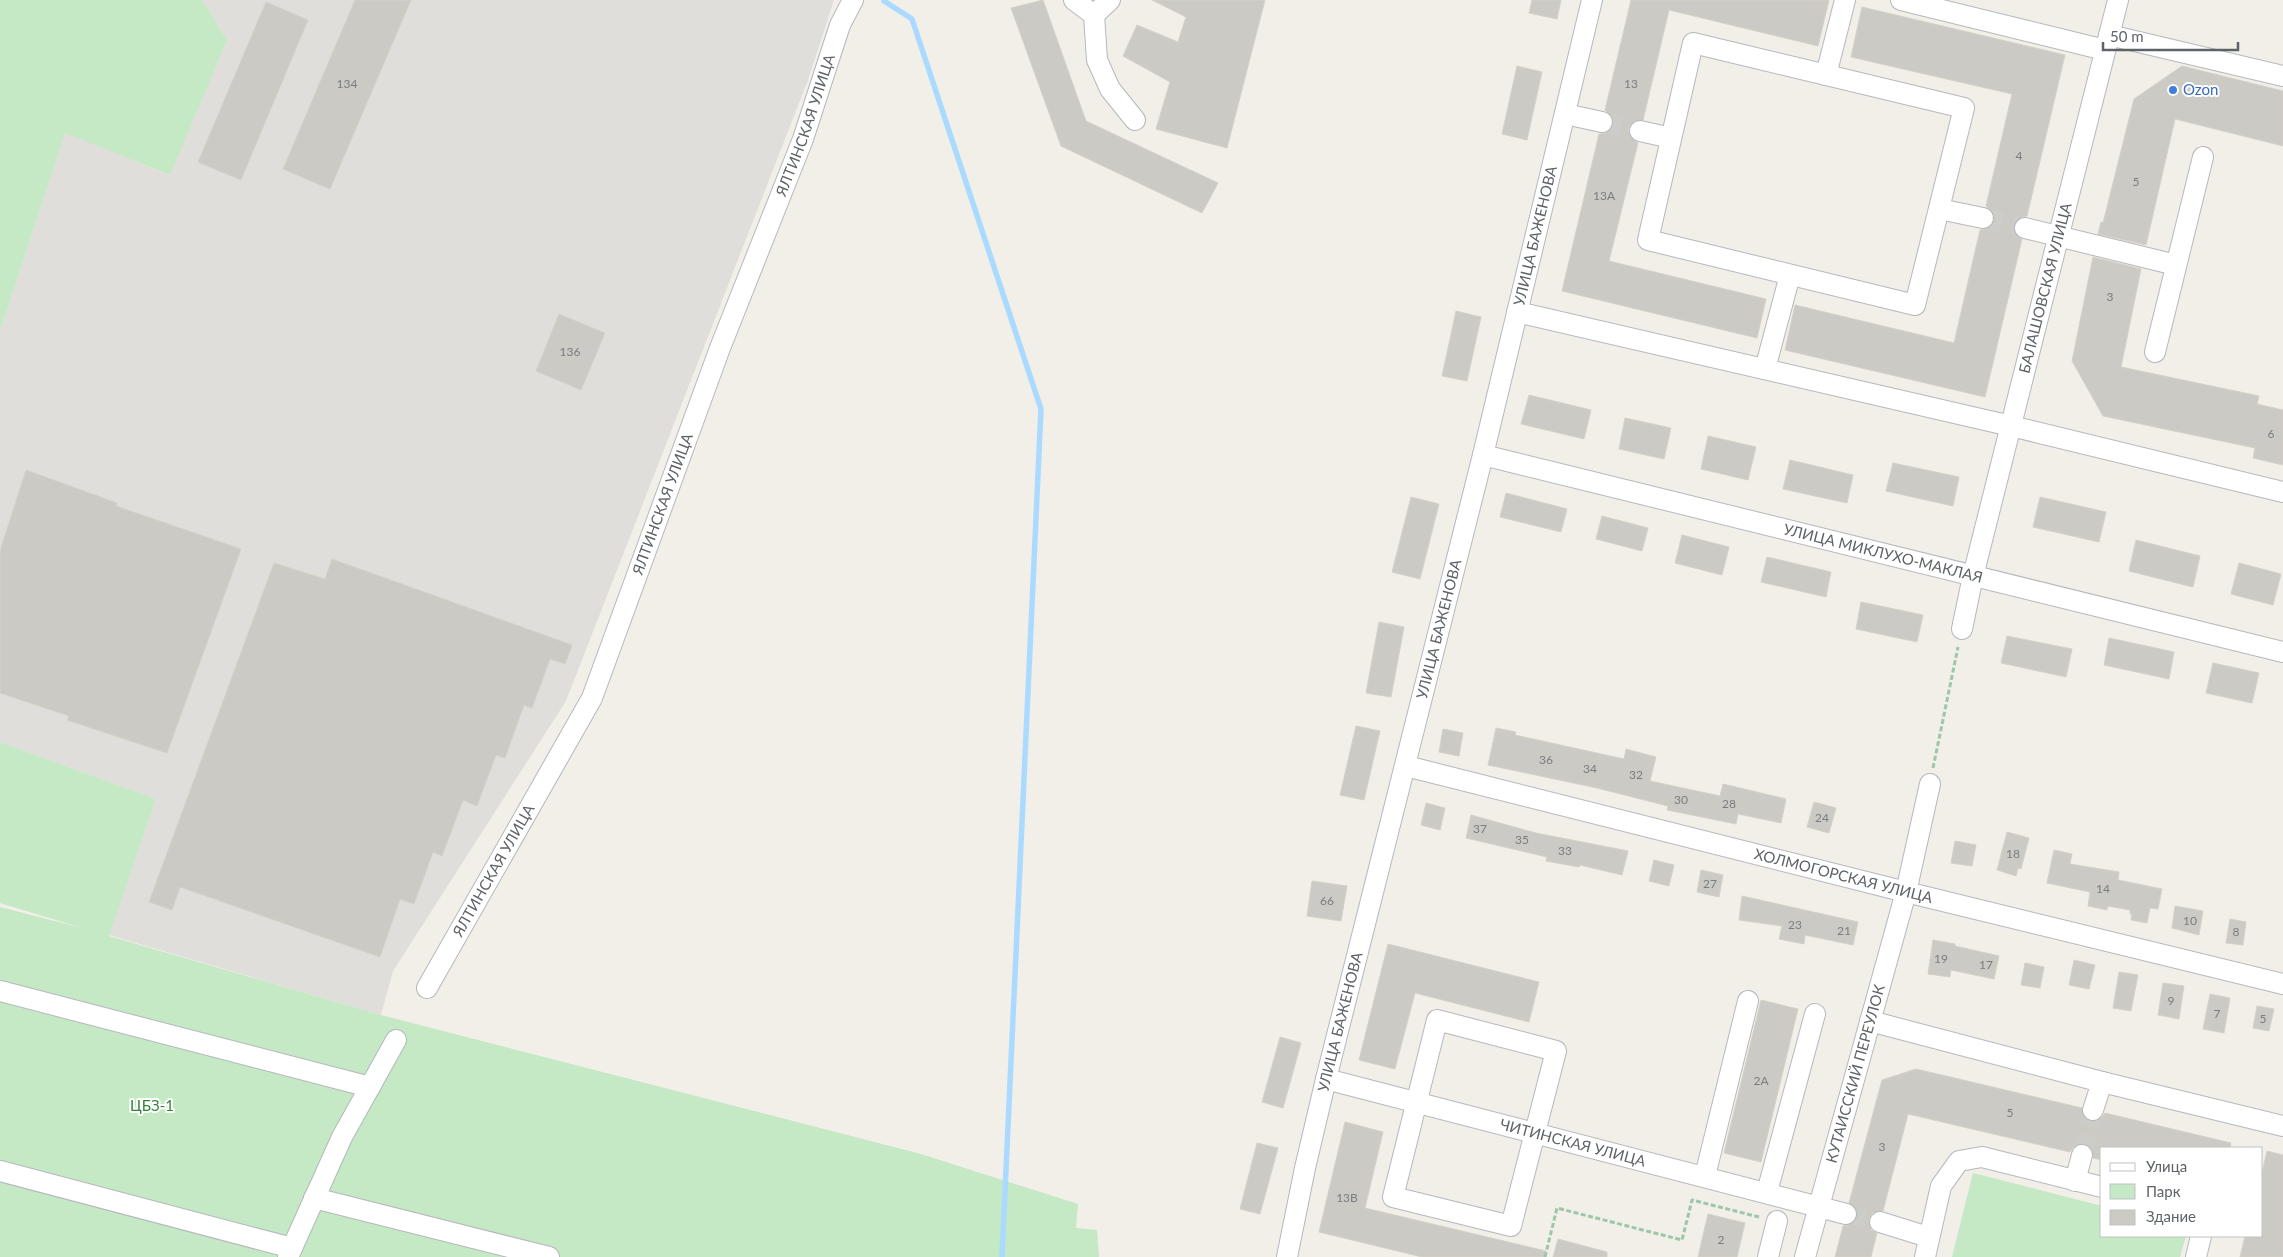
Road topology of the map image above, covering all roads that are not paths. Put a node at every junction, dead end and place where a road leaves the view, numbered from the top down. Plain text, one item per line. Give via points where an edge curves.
1 (852, 0) edge
2 (1074, 0) edge
3 (1110, 0) edge
4 (1592, 0) edge
5 (1845, 0) edge
6 (1901, 0) edge
7 (2118, 0) edge
8 (1094, 14) junction
9 (2107, 43) junction
10 (1826, 75) junction
11 (2283, 76) edge
12 (1565, 114) junction
13 (1135, 120) dead end
14 (1602, 122) tunnel mouth
15 (1640, 131) tunnel mouth
16 (1672, 138) junction
17 (2203, 157) dead end
18 (1939, 209) junction
19 (1983, 218) tunnel mouth
20 (2024, 228) tunnel mouth
21 (2059, 236) junction
22 (2176, 265) junction
23 (1790, 275) junction
24 (1517, 312) junction
25 (2155, 352) dead end
26 (1765, 370) junction
27 (2011, 426) junction
28 (1483, 455) junction
29 (2283, 492) edge
30 (1973, 576) junction
31 (1962, 629) road end
32 (2283, 652) edge
33 (1406, 766) junction
34 (1930, 784) road end
35 (1906, 892) junction
36 (2283, 984) edge
37 (427, 988) dead end
38 (0, 991) edge
39 (1748, 1000) dead end
40 (1815, 1014) dead end
41 (1870, 1022) junction
42 (396, 1040) dead end
43 (1326, 1079) junction
44 (2102, 1082) junction
45 (370, 1087) junction
46 (1416, 1102) junction
47 (2093, 1110) tunnel mouth
48 (2283, 1126) edge
49 (1534, 1133) junction
50 (2082, 1155) tunnel mouth
51 (0, 1171) edge
52 (1705, 1176) junction
53 (2075, 1181) junction
54 (2100, 1187) edge
55 (1767, 1192) junction
56 (314, 1198) junction
57 (1819, 1206) junction
58 (1846, 1214) tunnel mouth
59 (1776, 1222) road end
60 (1880, 1222) tunnel mouth
61 (1928, 1237) junction
62 (2201, 1237) edge
63 (290, 1253) edge
64 (549, 1257) edge
65 (1287, 1257) edge
66 (1768, 1257) edge
67 (1805, 1257) edge
68 (1925, 1257) edge
69 (2196, 1257) edge

1 - 37 street, ЯЛТИНСКАЯ УЛИЦА via 840,24 803,139 720,348 592,698
2 - 8 street
3 - 8 street
4 - 12 street, УЛИЦА БАЖЕНОВА
5 - 10 street
6 - 9 street
7 - 9 street, БАЛАШОВСКАЯ УЛИЦА
8 - 13 street via 1097,60 1110,89
9 - 11 street
9 - 21 street, БАЛАШОВСКАЯ УЛИЦА
10 - 16 street via 1693,43
10 - 18 street via 1964,108
12 - 14 street
12 - 24 street, УЛИЦА БАЖЕНОВА
15 - 16 street
16 - 23 street via 1648,240
17 - 22 street
18 - 19 street
18 - 23 street via 1915,306
20 - 21 street
21 - 22 street
21 - 27 street, БАЛАШОВСКАЯ УЛИЦА
22 - 25 street
23 - 26 street
24 - 26 street
24 - 28 street, УЛИЦА БАЖЕНОВА
26 - 27 street
27 - 29 street
27 - 30 street, БАЛАШОВСКАЯ УЛИЦА
28 - 30 street, УЛИЦА МИКЛУХО-МАКЛАЯ
28 - 33 street, УЛИЦА БАЖЕНОВА
30 - 31 street, БАЛАШОВСКАЯ УЛИЦА
30 - 32 street, УЛИЦА МИКЛУХО-МАКЛАЯ
33 - 35 street, ХОЛМОГОРСКАЯ УЛИЦА
33 - 43 street, УЛИЦА БАЖЕНОВА
34 - 35 street, КУТАИССКИЙ ПЕРЕУЛОК
35 - 36 street, ХОЛМОГОРСКАЯ УЛИЦА
35 - 41 street, КУТАИССКИЙ ПЕРЕУЛОК
38 - 45 street
39 - 52 street
40 - 55 street
41 - 44 street
41 - 57 street, КУТАИССКИЙ ПЕРЕУЛОК
42 - 45 street
43 - 46 street, ЧИТИНСКАЯ УЛИЦА
43 - 65 street, УЛИЦА БАЖЕНОВА
44 - 47 street
44 - 48 street
45 - 56 street
46 - 49 street, ЧИТИНСКАЯ УЛИЦА
46 - 49 street via 1437,1020 1556,1051
46 - 49 street via 1393,1197 1511,1226
49 - 52 street, ЧИТИНСКАЯ УЛИЦА
50 - 53 street
51 - 63 street
52 - 55 street, ЧИТИНСКАЯ УЛИЦА
53 - 54 street
53 - 61 street via 1982,1157 1959,1161 1941,1186
55 - 57 street, ЧИТИНСКАЯ УЛИЦА
56 - 63 street
56 - 64 street
57 - 58 street, ЧИТИНСКАЯ УЛИЦА
57 - 67 street, КУТАИССКИЙ ПЕРЕУЛОК
59 - 66 street
60 - 61 street
61 - 68 street
62 - 69 street

